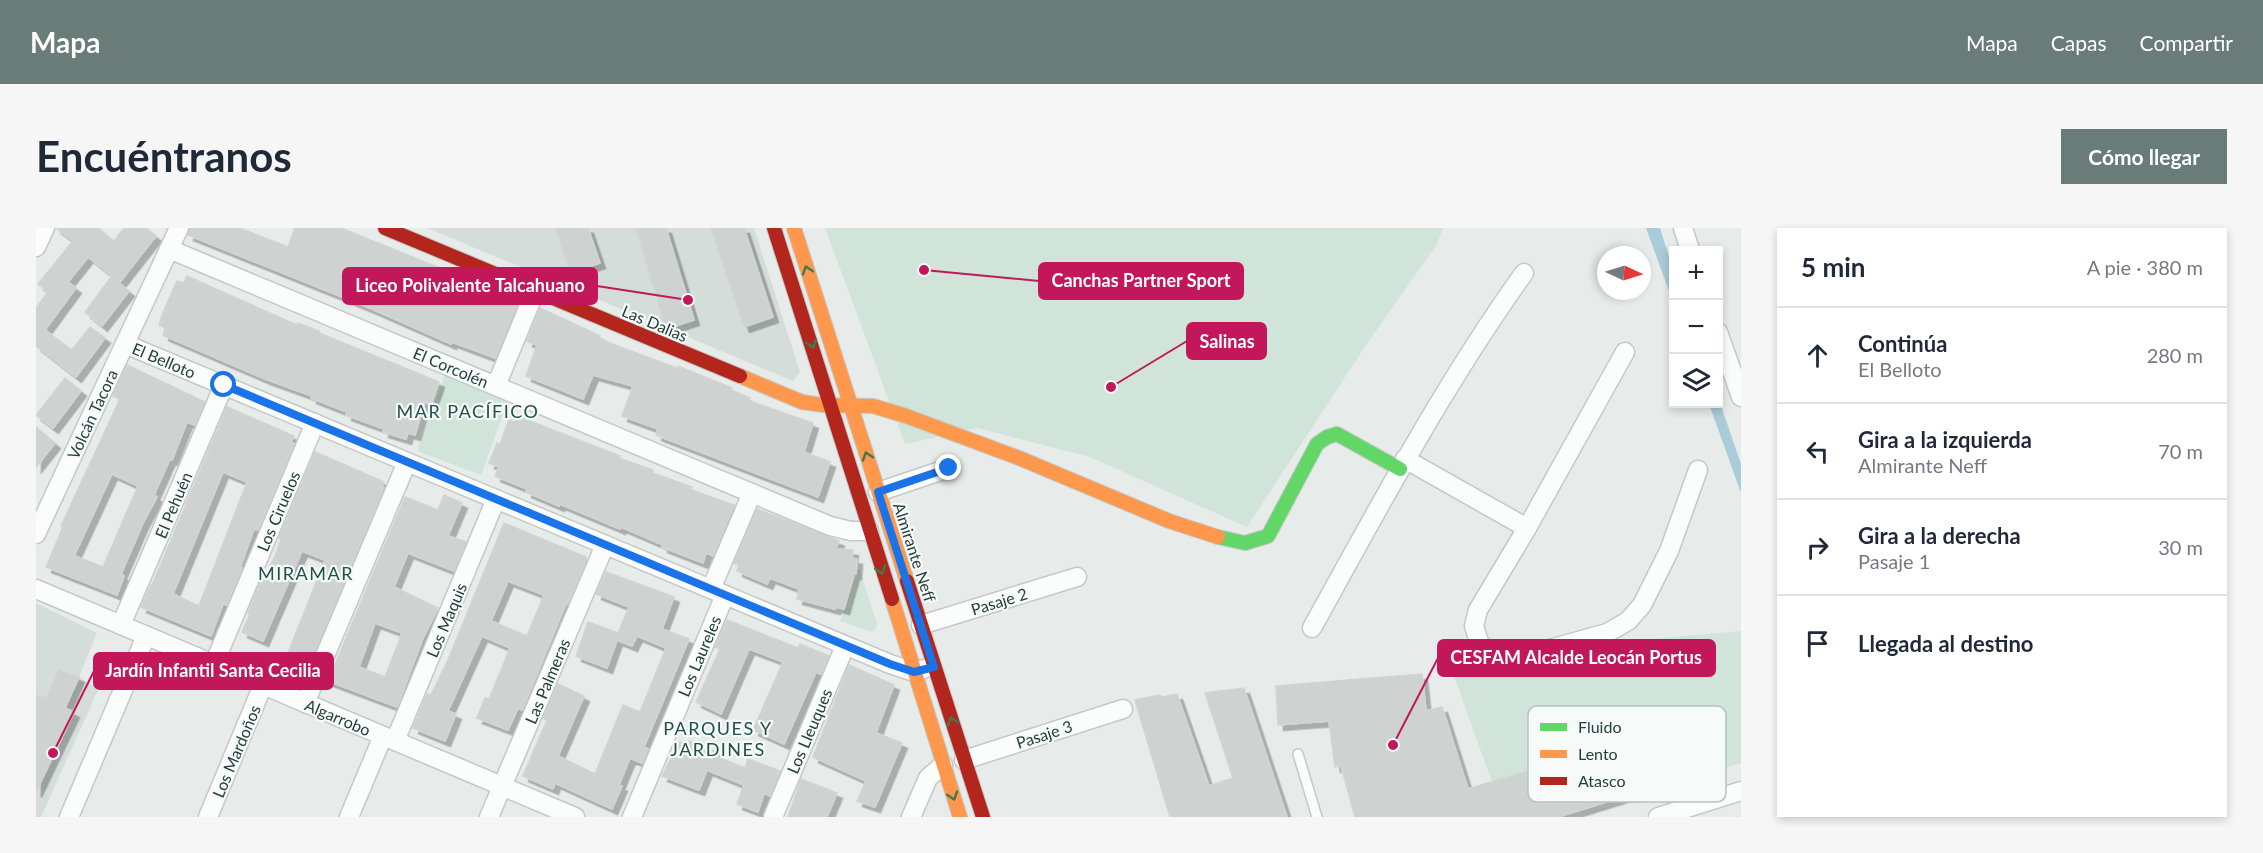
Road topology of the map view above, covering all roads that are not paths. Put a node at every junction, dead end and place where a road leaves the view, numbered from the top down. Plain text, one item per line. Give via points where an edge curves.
1 (45, 228) edge
2 (179, 228) edge
3 (385, 228) edge
4 (774, 228) edge
5 (794, 228) edge
6 (1683, 228) edge
7 (1689, 246) edge
8 (36, 247) edge
9 (169, 249) junction
10 (1524, 273) dead end
11 (535, 291) junction
12 (125, 344) junction
13 (1723, 344) edge
14 (1625, 352) dead end
15 (224, 385) junction
16 (496, 386) junction
17 (1741, 397) edge
18 (850, 404) junction
19 (832, 406) junction
20 (315, 423) junction
21 (407, 462) junction
22 (1402, 464) junction
23 (949, 468) dead end
24 (1698, 470) dead end
25 (878, 492) junction
26 (752, 493) junction
27 (496, 499) junction
28 (1527, 528) junction
29 (869, 531) junction
30 (36, 534) edge
31 (605, 545) junction
32 (1077, 577) dead end
33 (36, 589) edge
34 (718, 592) junction
35 (121, 625) junction
36 (921, 626) junction
37 (1312, 628) dead end
38 (146, 636) junction
39 (845, 646) junction
40 (214, 664) junction
41 (934, 667) junction
42 (914, 672) junction
43 (263, 685) junction
44 (305, 703) junction
45 (1123, 709) dead end
46 (389, 739) junction
47 (1298, 754) dead end
48 (964, 760) junction
49 (943, 765) junction
50 (502, 787) junction
51 (1741, 791) edge
52 (1726, 800) edge
53 (1712, 809) edge
54 (69, 817) edge
55 (208, 817) edge
56 (349, 817) edge
57 (489, 817) edge
58 (574, 817) edge
59 (632, 817) edge
60 (773, 817) edge
61 (912, 817) edge
62 (960, 817) edge
63 (982, 817) edge
64 (1317, 817) edge
65 (1658, 817) edge

1 - 8 street
2 - 9 street, Volcán Tacora
3 - 11 street, Las Dalias
4 -> 19 street
18 -> 5 street, Almirante Neff
6 - 7 street
9 - 12 street, Volcán Tacora
9 - 16 street, El Corcolén
10 - 22 street via 1450,382
11 - 16 street
11 - 19 street, Las Dalias via 802,402
12 - 15 street, El Belloto
12 - 30 street, Volcán Tacora
13 - 17 street
14 - 28 street
15 - 20 street, El Belloto
15 - 35 street, El Pehuén
16 - 26 street, El Corcolén
18 - 19 street, Las Dalias
18 - 22 street, Las Dalias via 871,405 945,430 1170,521 1234,542 1268,536 1317,444 1327,437 1337,434
25 -> 18 street, Almirante Neff
19 - 29 street
20 - 21 street, El Belloto
20 - 40 street, Los Ciruelos
21 - 27 street, El Belloto
21 - 44 street
22 - 28 street
22 - 37 street
23 - 25 street
24 - 28 street via 1669,550 1642,605 1628,621 1607,633 1509,657 1480,645 1475,618
25 - 36 street, Almirante Neff
26 - 29 street, El Corcolén via 830,526
26 - 34 street, Los Laureles
27 - 31 street, El Belloto
27 - 46 street, Los Maquis
29 -> 42 street
31 - 34 street, El Belloto
31 - 50 street, Las Palmeras
32 - 36 street, Pasaje 2
33 - 35 street, Algarrobo
34 - 39 street, El Belloto
34 - 59 street, Los Laureles
35 - 38 street, Algarrobo
36 - 41 street, Almirante Neff
38 - 40 street, Algarrobo
38 - 54 street
39 - 42 street, El Belloto
39 - 60 street, Los Lleuques
40 - 43 street, Algarrobo
41 - 42 street
48 -> 41 street, Almirante Neff
42 - 49 street
43 - 44 street, Algarrobo
43 - 55 street, Los Mardoños
44 - 46 street, Algarrobo
45 - 48 street, Pasaje 3
46 - 50 street, Algarrobo
46 - 56 street, Los Maquis
47 - 64 lane
48 - 63 street, Almirante Neff
49 - 61 street via 928,778
49 -> 62 street
50 - 57 street, Las Palmeras
50 - 58 street, Algarrobo
51 - 52 street
53 - 65 street

